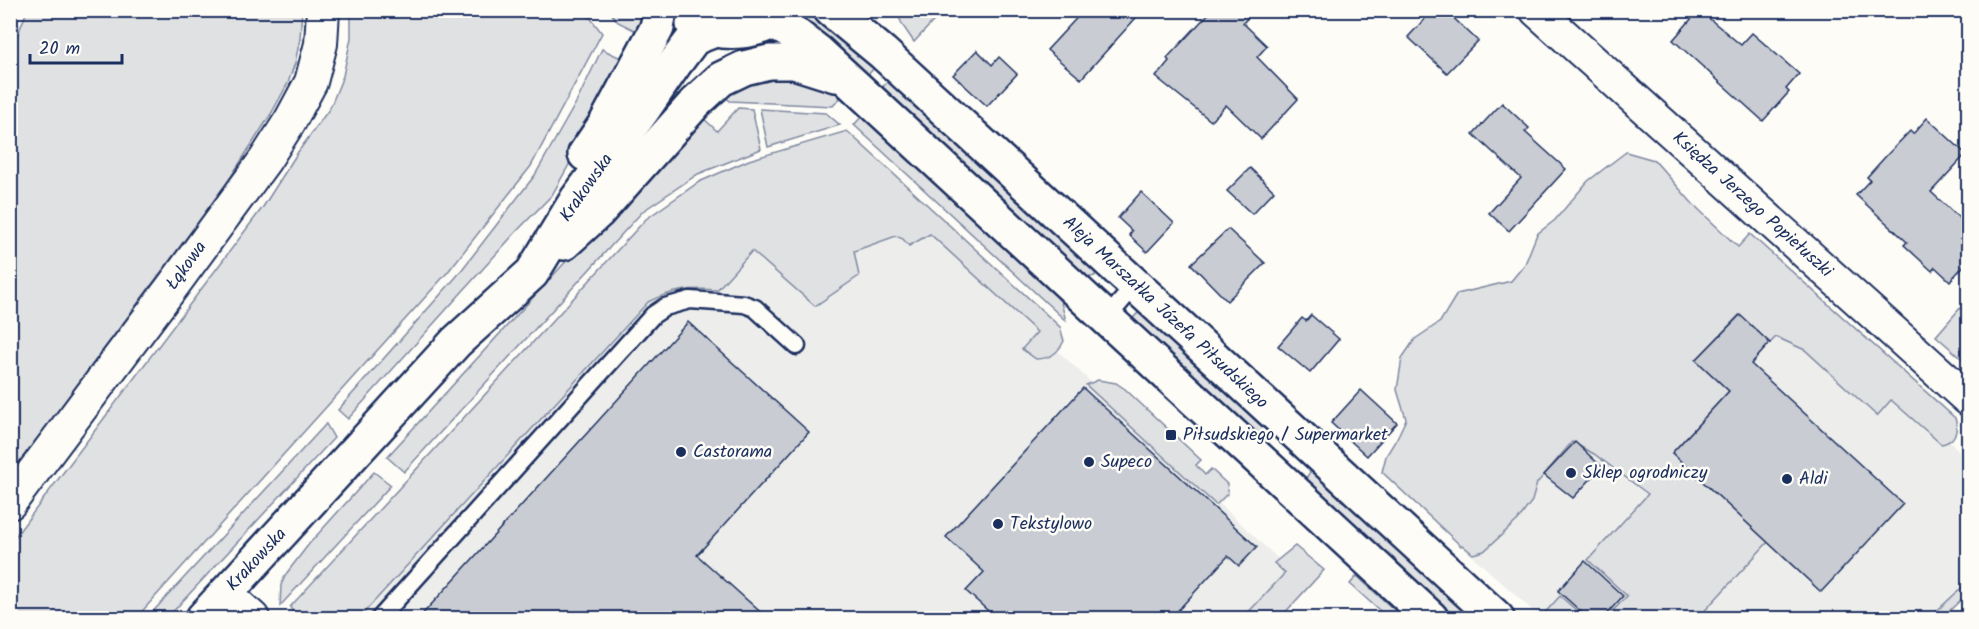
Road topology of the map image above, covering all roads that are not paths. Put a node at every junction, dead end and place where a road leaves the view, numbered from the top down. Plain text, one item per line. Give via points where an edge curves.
1 (322, 10) edge
2 (660, 10) edge
3 (671, 10) edge
4 (831, 10) edge
5 (860, 10) edge
6 (1536, 10) edge
7 (780, 16) edge
8 (712, 31) junction
9 (883, 53) junction
10 (846, 79) junction
11 (532, 273) junction
12 (1135, 285) junction
13 (1107, 318) junction
14 (456, 342) junction
15 (797, 346) dead end
16 (1968, 399) edge
17 (10, 503) edge
18 (226, 594) junction
19 (203, 618) edge
20 (253, 618) edge
21 (380, 618) edge
22 (1431, 618) edge
23 (1497, 618) edge

1 - 17 street, Łąkowa via 321,44 311,82 284,131
2 - 14 street, Krakowska via 657,28 606,123
3 - 8 street via 693,25
4 - 9 street, Aleja Marszałka Józefa Piłsudskiego
5 - 9 street via 866,28
6 - 16 street, Księdza Jerzego Popiełuszki
7 - 8 street via 753,30
7 - 10 street
8 - 11 street, Krakowska via 694,38 676,62 578,199
9 - 12 street, Aleja Marszałka Józefa Piłsudskiego
10 - 11 street via 794,62 769,62 721,79 598,212
10 - 13 street
11 - 14 street, Krakowska
12 - 13 lane
12 - 23 street, Aleja Marszałka Józefa Piłsudskiego
13 - 22 street
14 - 18 street, Krakowska
15 - 21 lane via 755,308 744,304 690,300 659,311
18 - 19 street, Krakowska
18 - 20 street

